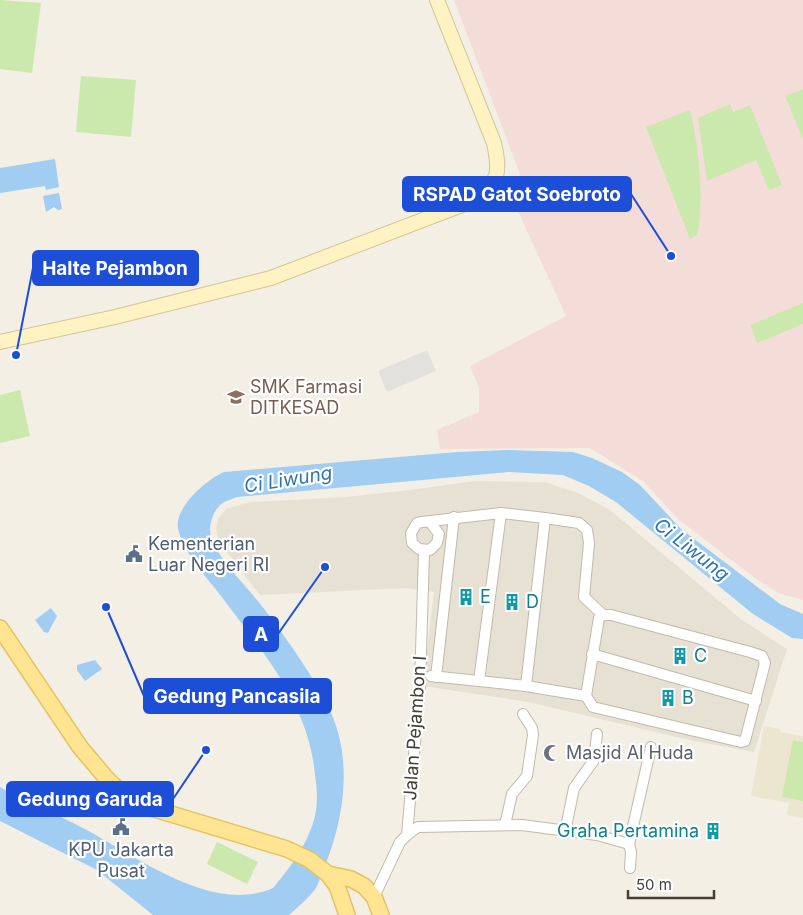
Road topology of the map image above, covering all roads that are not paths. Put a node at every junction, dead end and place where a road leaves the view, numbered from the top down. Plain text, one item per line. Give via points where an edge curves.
1 (437, 0) edge
2 (0, 342) edge
3 (501, 513) junction
4 (454, 517) junction
5 (545, 518) junction
6 (430, 522) junction
7 (424, 551) junction
8 (603, 615) junction
9 (0, 628) edge
10 (592, 654) junction
11 (479, 681) junction
12 (526, 686) junction
13 (586, 696) junction
14 (756, 701) junction
15 (523, 714) dead end
16 (597, 734) dead end
17 (651, 746) dead end
18 (505, 825) junction
19 (565, 832) junction
20 (407, 835) junction
21 (629, 844) junction
22 (630, 868) dead end
23 (327, 873) junction
24 (374, 897) junction
25 (347, 915) edge
26 (381, 915) edge

1 - 2 street via 494,143 498,163 495,181 486,192 475,200 272,278
3 - 4 street
3 - 5 street
3 - 11 street
4 - 6 street
4 - 11 street via 434,676
5 - 8 street via 579,523 587,530 589,544 584,597
5 - 12 street
6 - 7 street via 437,529 439,539 434,547
6 - 7 street via 417,523 410,533 412,543
7 - 20 street, Jalan Pejambon I via 420,686
8 - 10 street via 599,618
8 - 14 street via 762,656 765,664
9 - 23 main road via 80,747 106,779 126,797 151,808 287,850 310,860
10 - 13 street
10 - 14 street
11 - 12 street
12 - 13 street
13 - 14 street via 593,707 741,742 745,740
15 - 18 street via 532,728 527,776 512,794
16 - 19 street via 594,760 574,788
17 - 21 street
18 - 19 street
18 - 20 street via 418,827
19 - 21 street via 597,835
20 - 24 street, Jalan Pejambon I via 400,842
21 - 22 street
23 - 24 main road via 364,886
23 - 25 main road via 337,886
24 - 26 main road

